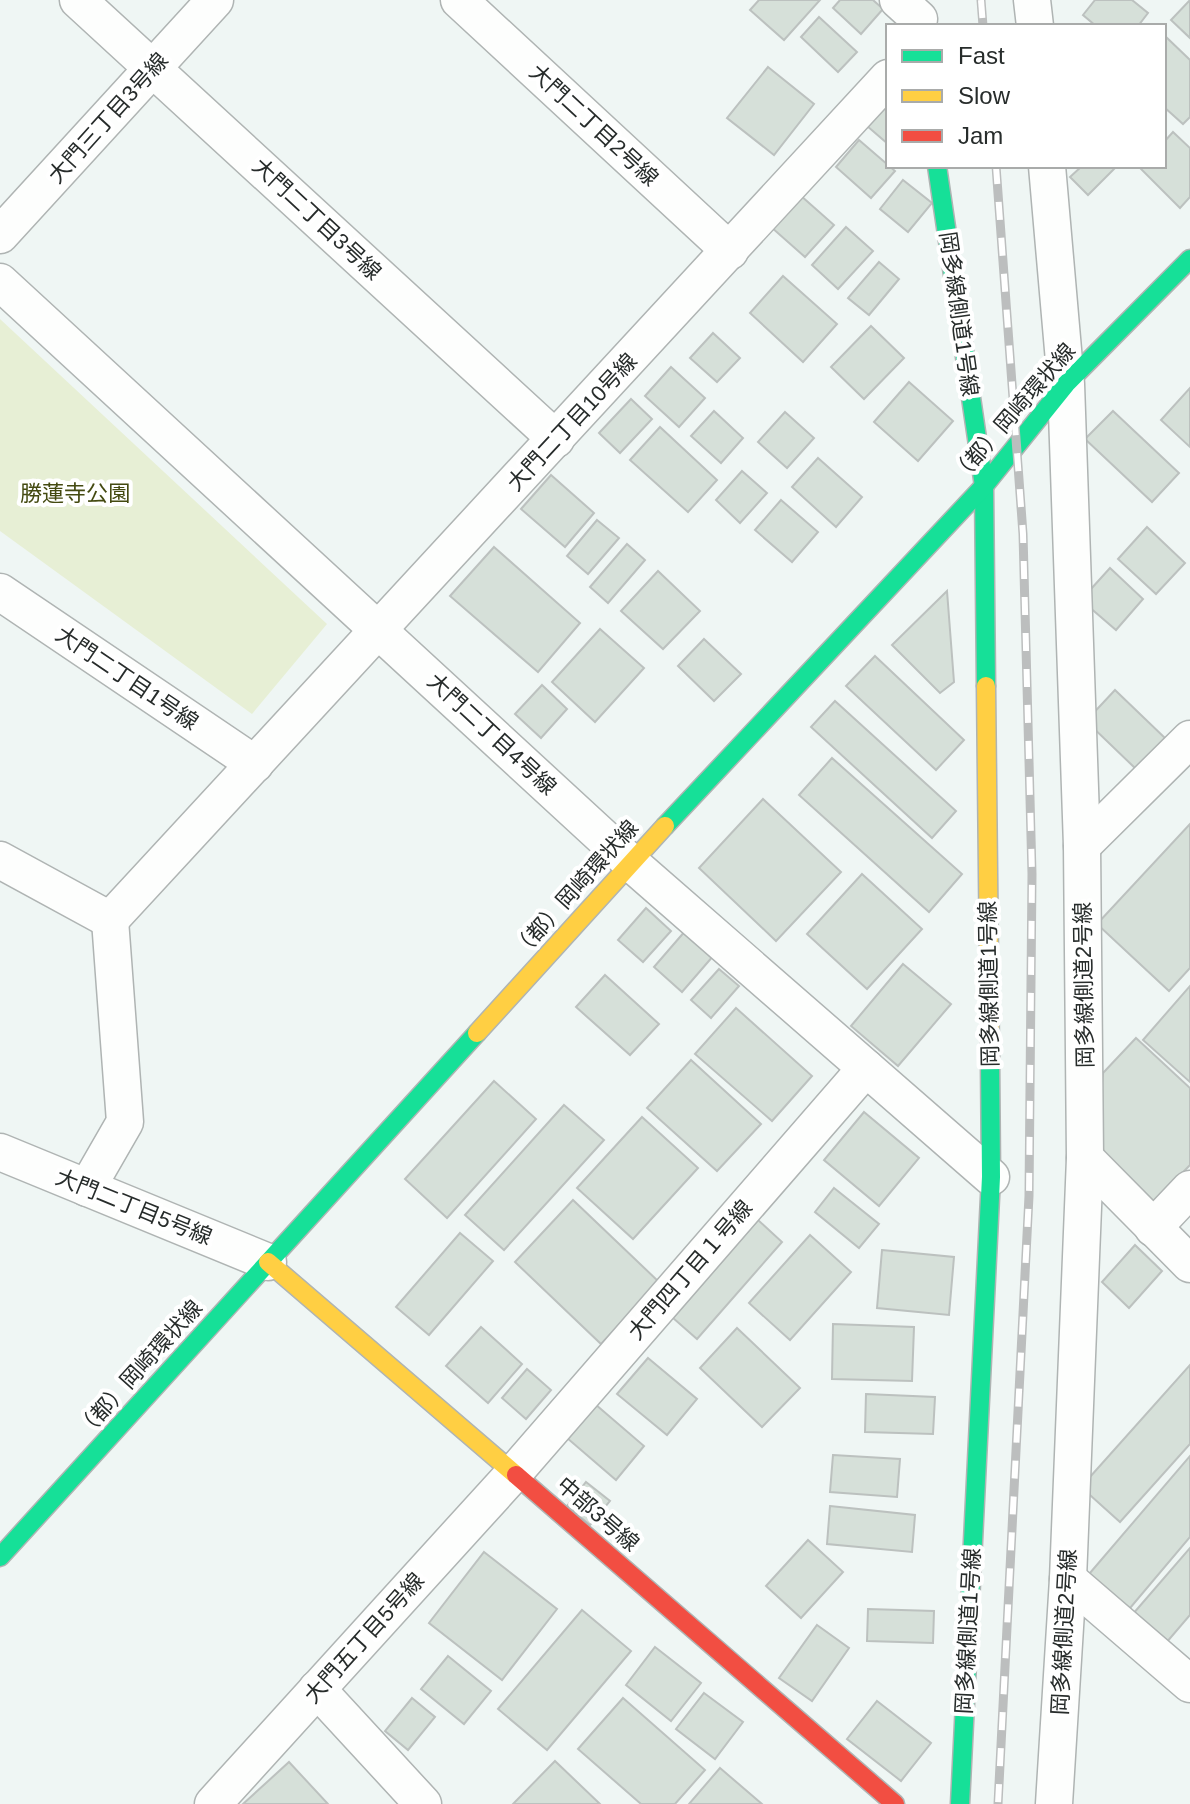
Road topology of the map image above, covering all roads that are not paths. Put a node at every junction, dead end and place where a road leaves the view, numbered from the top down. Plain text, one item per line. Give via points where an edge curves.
1 (78, 0) edge
2 (215, 0) edge
3 (459, 0) edge
4 (1032, 0) edge
5 (1035, 24) edge
6 (153, 68) junction
7 (886, 80) edge
8 (937, 168) edge
9 (1047, 168) edge
10 (0, 235) edge
11 (730, 251) junction
12 (1190, 259) edge
13 (0, 282) edge
14 (1066, 384) junction
15 (556, 439) junction
16 (984, 486) junction
17 (0, 592) edge
18 (379, 631) junction
19 (1190, 739) edge
20 (255, 764) junction
21 (1082, 846) junction
22 (0, 860) edge
23 (631, 863) junction
24 (110, 920) junction
25 (866, 1068) junction
26 (0, 1152) edge
27 (1085, 1158) junction
28 (991, 1177) junction
29 (87, 1188) junction
30 (1190, 1189) edge
31 (1153, 1228) junction
32 (268, 1262) junction
33 (1190, 1264) edge
34 (514, 1473) junction
35 (0, 1557) edge
36 (1068, 1579) junction
37 (1190, 1684) edge
38 (317, 1689) junction
39 (213, 1804) edge
40 (423, 1804) edge
41 (895, 1804) edge
42 (960, 1804) edge
43 (1054, 1804) edge

1 - 6 street, 大門二丁目3号線
2 - 6 street, 大門三丁目3号線
3 - 11 street, 大門二丁目2号線
4 - 5 street
6 - 10 street, 大門三丁目3号線
6 - 15 street, 大門二丁目3号線
7 - 11 street, 大門二丁目10号線
8 - 16 street, 岡多線側道1号線
9 - 14 street, 岡多線側道2号線
11 - 15 street, 大門二丁目10号線
12 - 14 street, （都）岡崎環状線
13 - 18 street, 大門二丁目4号線
14 - 16 street, （都）岡崎環状線
14 - 21 street, 岡多線側道2号線
15 - 18 street, 大門二丁目10号線
16 - 23 street, （都）岡崎環状線
16 - 28 street, 岡多線側道1号線
17 - 20 street, 大門二丁目1号線
18 - 20 street, 大門二丁目10号線
18 - 23 street, 大門二丁目4号線
19 - 21 street
20 - 24 street, 大門二丁目10号線
21 - 27 street, 岡多線側道2号線
22 - 24 street
23 - 25 street, 大門二丁目4号線
23 - 32 street, （都）岡崎環状線
24 - 29 street via 125,1122
25 - 28 street, 大門二丁目4号線
25 - 34 street, 大門四丁目１号線
26 - 29 street, 大門二丁目5号線
27 - 31 street
27 - 36 street, 岡多線側道2号線
28 - 42 street, 岡多線側道1号線
29 - 32 street, 大門二丁目5号線
30 - 31 street
31 - 33 street
32 - 34 street, 中部3号線
32 - 35 street, （都）岡崎環状線
34 - 38 street, 大門五丁目5号線
34 - 41 street, 中部3号線
36 - 37 street
36 - 43 street, 岡多線側道2号線
38 - 39 street, 大門五丁目5号線
38 - 40 street

